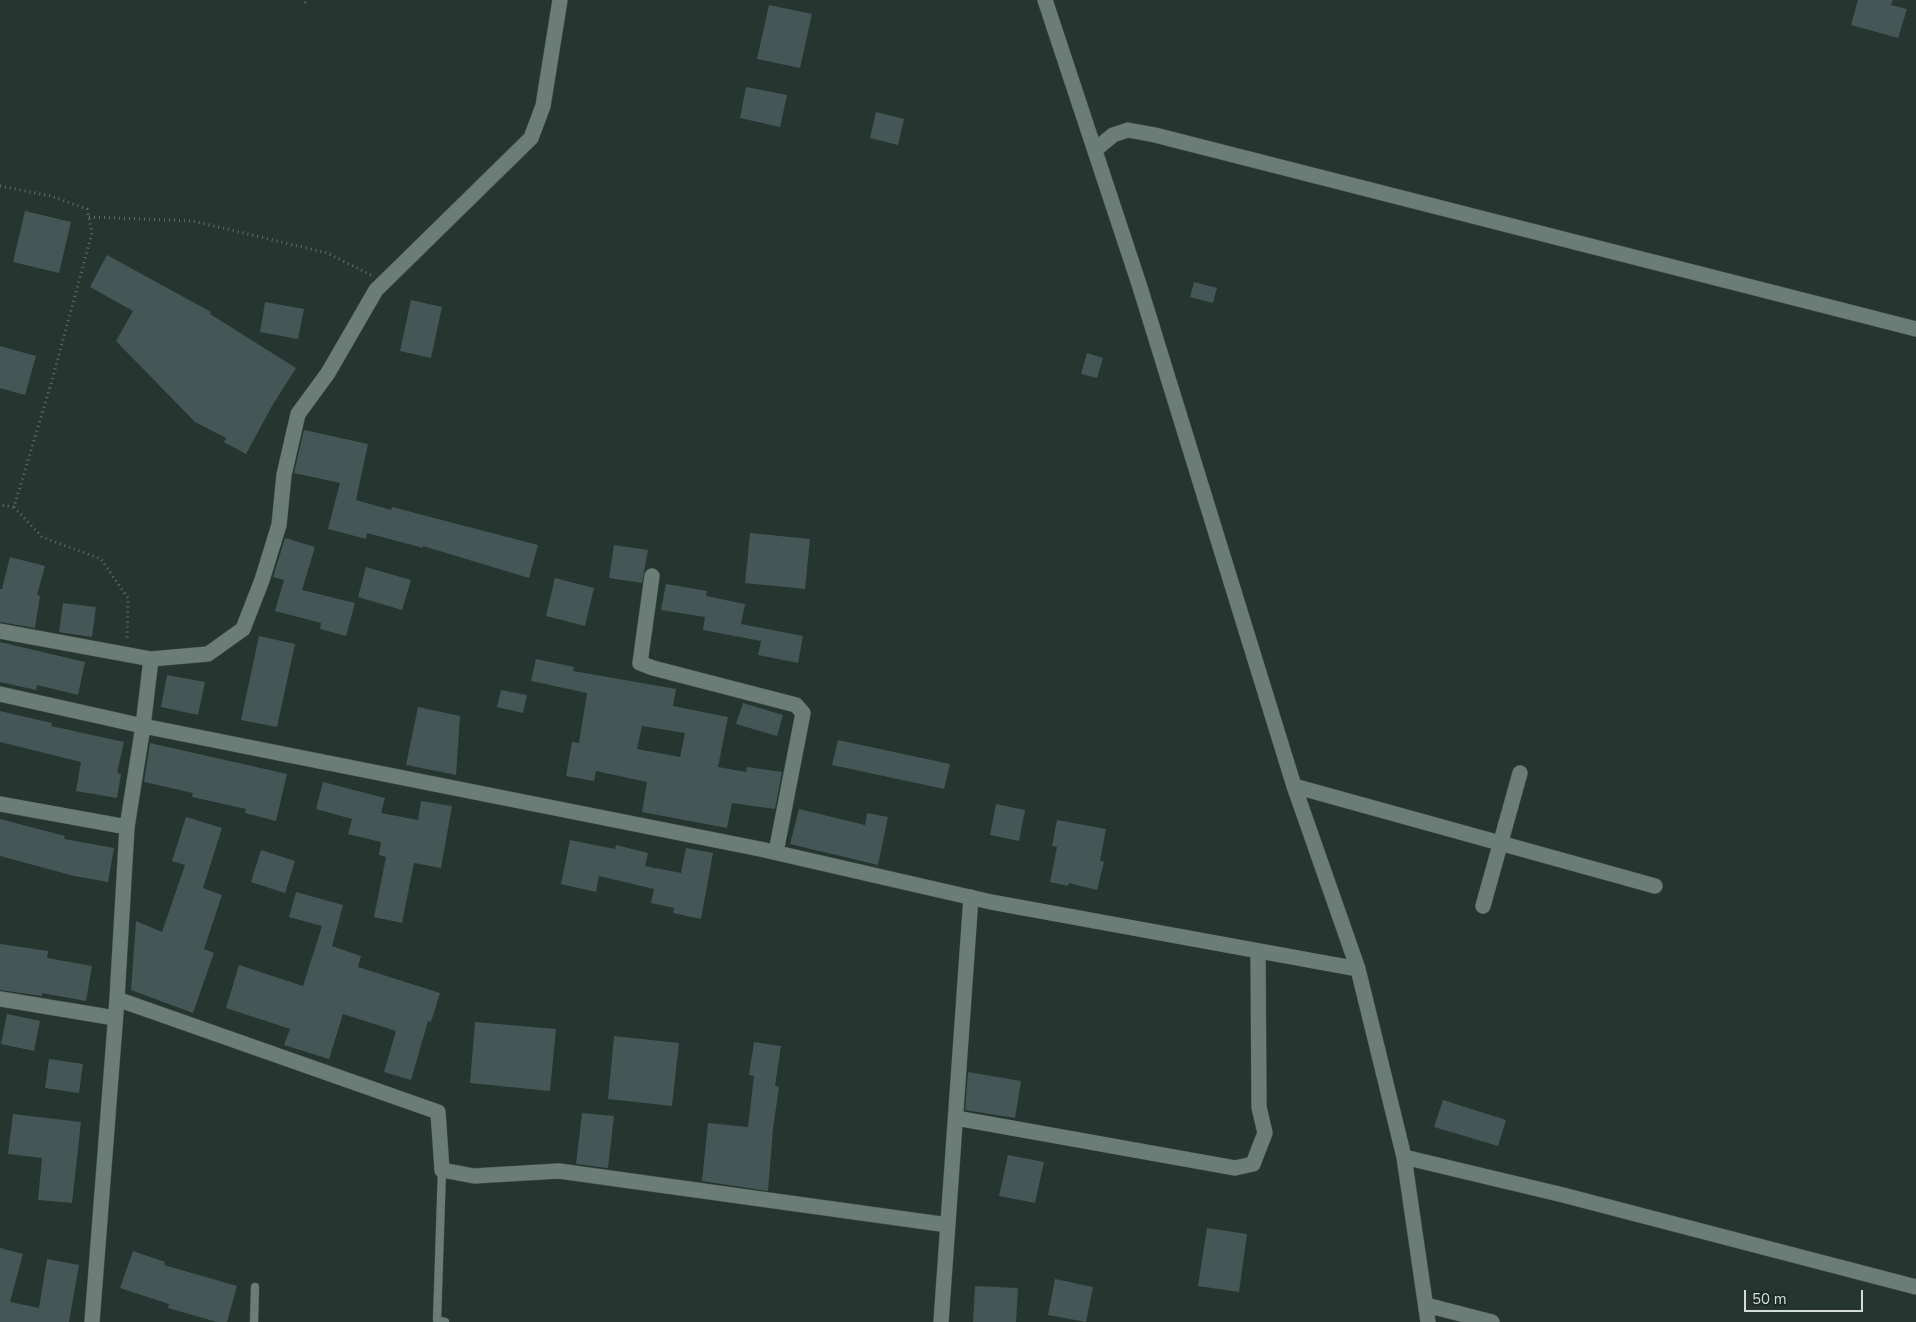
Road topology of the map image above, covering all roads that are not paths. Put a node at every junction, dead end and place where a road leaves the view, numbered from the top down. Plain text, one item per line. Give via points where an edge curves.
1 (560, 0) edge
2 (1045, 0) edge
3 (1095, 150) junction
4 (1916, 328) edge
5 (652, 576) dead end
6 (0, 631) edge
7 (151, 658) junction
8 (0, 694) edge
9 (143, 726) junction
10 (1520, 773) dead end
11 (1294, 786) junction
12 (0, 804) edge
13 (127, 827) junction
14 (1500, 843) junction
15 (776, 852) junction
16 (1655, 886) dead end
17 (971, 897) junction
18 (1483, 906) dead end
19 (1258, 952) junction
20 (1358, 969) junction
21 (117, 999) junction
22 (0, 1000) edge
23 (115, 1018) junction
24 (956, 1118) junction
25 (1404, 1156) junction
26 (442, 1170) junction
27 (948, 1225) junction
28 (255, 1287) dead end
29 (1916, 1287) edge
30 (1426, 1305) junction
31 (92, 1322) edge
32 (254, 1322) edge
33 (444, 1322) edge
34 (941, 1322) edge
35 (1428, 1322) edge
36 (1492, 1322) edge

1 - 7 street via 543,106 531,138 376,290 328,373 298,414 284,475 279,525 243,629 208,654
2 - 3 street
3 - 4 street via 1113,135 1128,130 1146,133
3 - 11 street
5 - 15 street via 640,663 796,705 803,713
6 - 7 street
7 - 9 street
8 - 9 street
9 - 13 street
9 - 15 street
10 - 14 street
11 - 14 street
11 - 20 street
12 - 13 street
13 - 21 street
14 - 16 street
14 - 18 street
15 - 17 street
17 - 19 street
17 - 24 street
19 - 20 street
19 - 24 street via 1258,1107 1265,1133 1253,1164 1235,1168
20 - 25 street
21 - 23 street
21 - 26 street via 438,1112
22 - 23 street
23 - 31 street
24 - 27 street
25 - 29 street
25 - 30 street
26 - 27 street via 474,1176 559,1171
26 - 33 lane via 437,1320
27 - 34 street
28 - 32 lane
30 - 35 street
30 - 36 street

